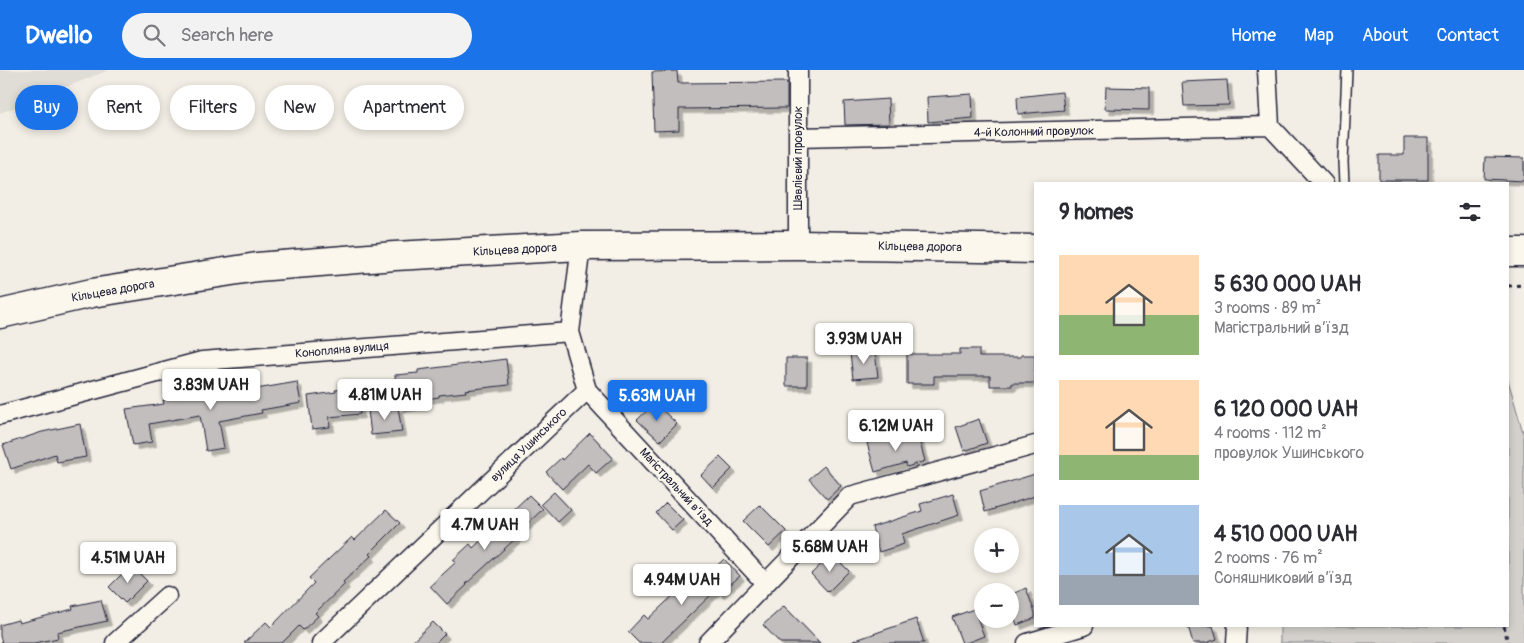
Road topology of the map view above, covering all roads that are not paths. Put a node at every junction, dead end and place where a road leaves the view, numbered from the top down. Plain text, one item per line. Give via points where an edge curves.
1 (798, 70) edge
2 (1268, 70) edge
3 (1347, 70) edge
4 (1270, 126) junction
5 (798, 137) junction
6 (1322, 182) edge
7 (1344, 182) edge
8 (798, 245) junction
9 (581, 246) junction
10 (1034, 249) edge
11 (1509, 252) edge
12 (1524, 252) edge
13 (0, 314) edge
14 (570, 332) junction
15 (587, 390) junction
16 (0, 415) edge
17 (1034, 445) edge
18 (765, 583) junction
19 (167, 596) dead end
20 (1081, 627) edge
21 (1237, 627) edge
22 (115, 643) edge
23 (321, 643) edge
24 (708, 643) edge
25 (1027, 643) edge
26 (1236, 643) edge

1 - 5 street, Шавлієвий провулок
2 - 4 street
3 - 7 lane
4 - 5 street, 4-й Колонний провулок
4 - 6 street
5 - 8 street, Шавлієвий провулок
8 - 9 highway, Кільцева дорога
8 - 10 highway, Кільцева дорога
9 - 13 highway, Кільцева дорога via 257,267 92,293
9 - 14 street
11 - 12 highway
14 - 15 street
14 - 16 street, Конопляна вулиця via 202,361
15 - 18 street, Магістральний в’їзд
15 - 23 street, вулиця Ушинського
17 - 18 street via 850,496
18 - 24 street
19 - 22 street
20 - 25 street
21 - 26 street

